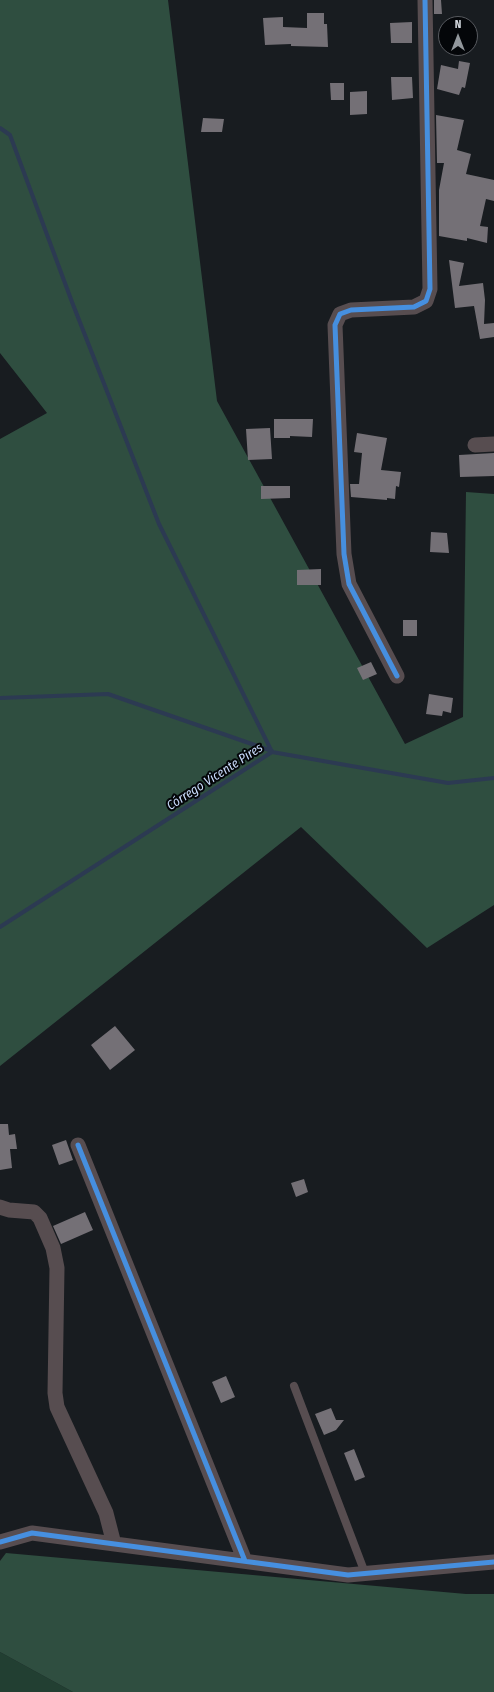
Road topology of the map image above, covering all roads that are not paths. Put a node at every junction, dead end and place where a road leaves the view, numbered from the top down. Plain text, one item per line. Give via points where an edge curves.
1 (425, 0) edge
2 (494, 444) edge
3 (475, 445) dead end
4 (397, 676) dead end
5 (78, 1145) dead end
6 (0, 1207) edge
7 (294, 1386) dead end
8 (0, 1542) edge
9 (114, 1544) junction
10 (245, 1561) junction
11 (494, 1562) edge
12 (365, 1573) junction

1 - 4 street via 430,289 426,301 414,307 350,310 340,314 335,325 344,554 349,584
2 - 3 street
5 - 10 street
6 - 9 street via 34,1212 40,1218 53,1248 57,1268 57,1407 106,1513
7 - 12 lane
8 - 9 street via 32,1533
9 - 10 street
10 - 12 street via 348,1575
11 - 12 street

